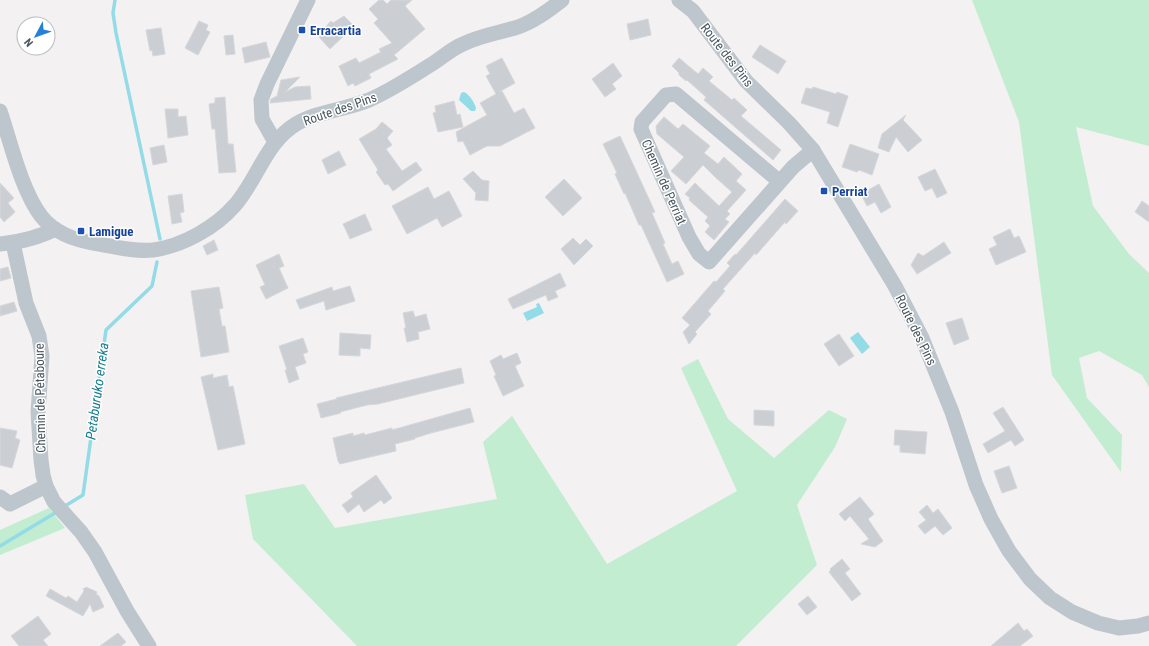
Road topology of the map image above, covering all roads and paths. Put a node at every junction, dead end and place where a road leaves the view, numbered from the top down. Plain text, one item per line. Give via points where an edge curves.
1 (308, 0) edge
2 (562, 0) edge
3 (679, 0) edge
4 (0, 111) edge
5 (274, 142) junction
6 (813, 150) junction
7 (780, 182) junction
8 (55, 229) junction
9 (6, 243) edge
10 (46, 486) junction
11 (0, 497) edge
12 (1149, 623) edge
13 (150, 646) edge

1 - 5 street via 261,100 262,119
2 - 5 street, Route des Pins via 517,28 488,34 461,44 396,87 367,101 318,114 296,124
3 - 6 street, Route des Pins via 693,11 746,81 789,122
4 - 8 street via 26,190 42,216
5 - 8 street, Route des Pins via 251,183 235,205 204,232 180,242 154,250 132,250 80,241
6 - 7 street, Chemin de Perriat
6 - 12 street, Route des Pins via 922,338 952,412 976,485 1009,551 1030,579 1050,598 1072,612 1098,623 1119,628
7 - 7 street, Chemin de Perriat via 709,262 699,254 689,237 640,129 642,122 666,95 676,94
8 - 9 street via 44,235
9 - 10 street, Chemin de Pétaboure via 39,336 42,356 38,412 41,460
10 - 11 street via 10,504
10 - 13 street, Chemin de Pétaboure via 54,502 95,552 127,611

